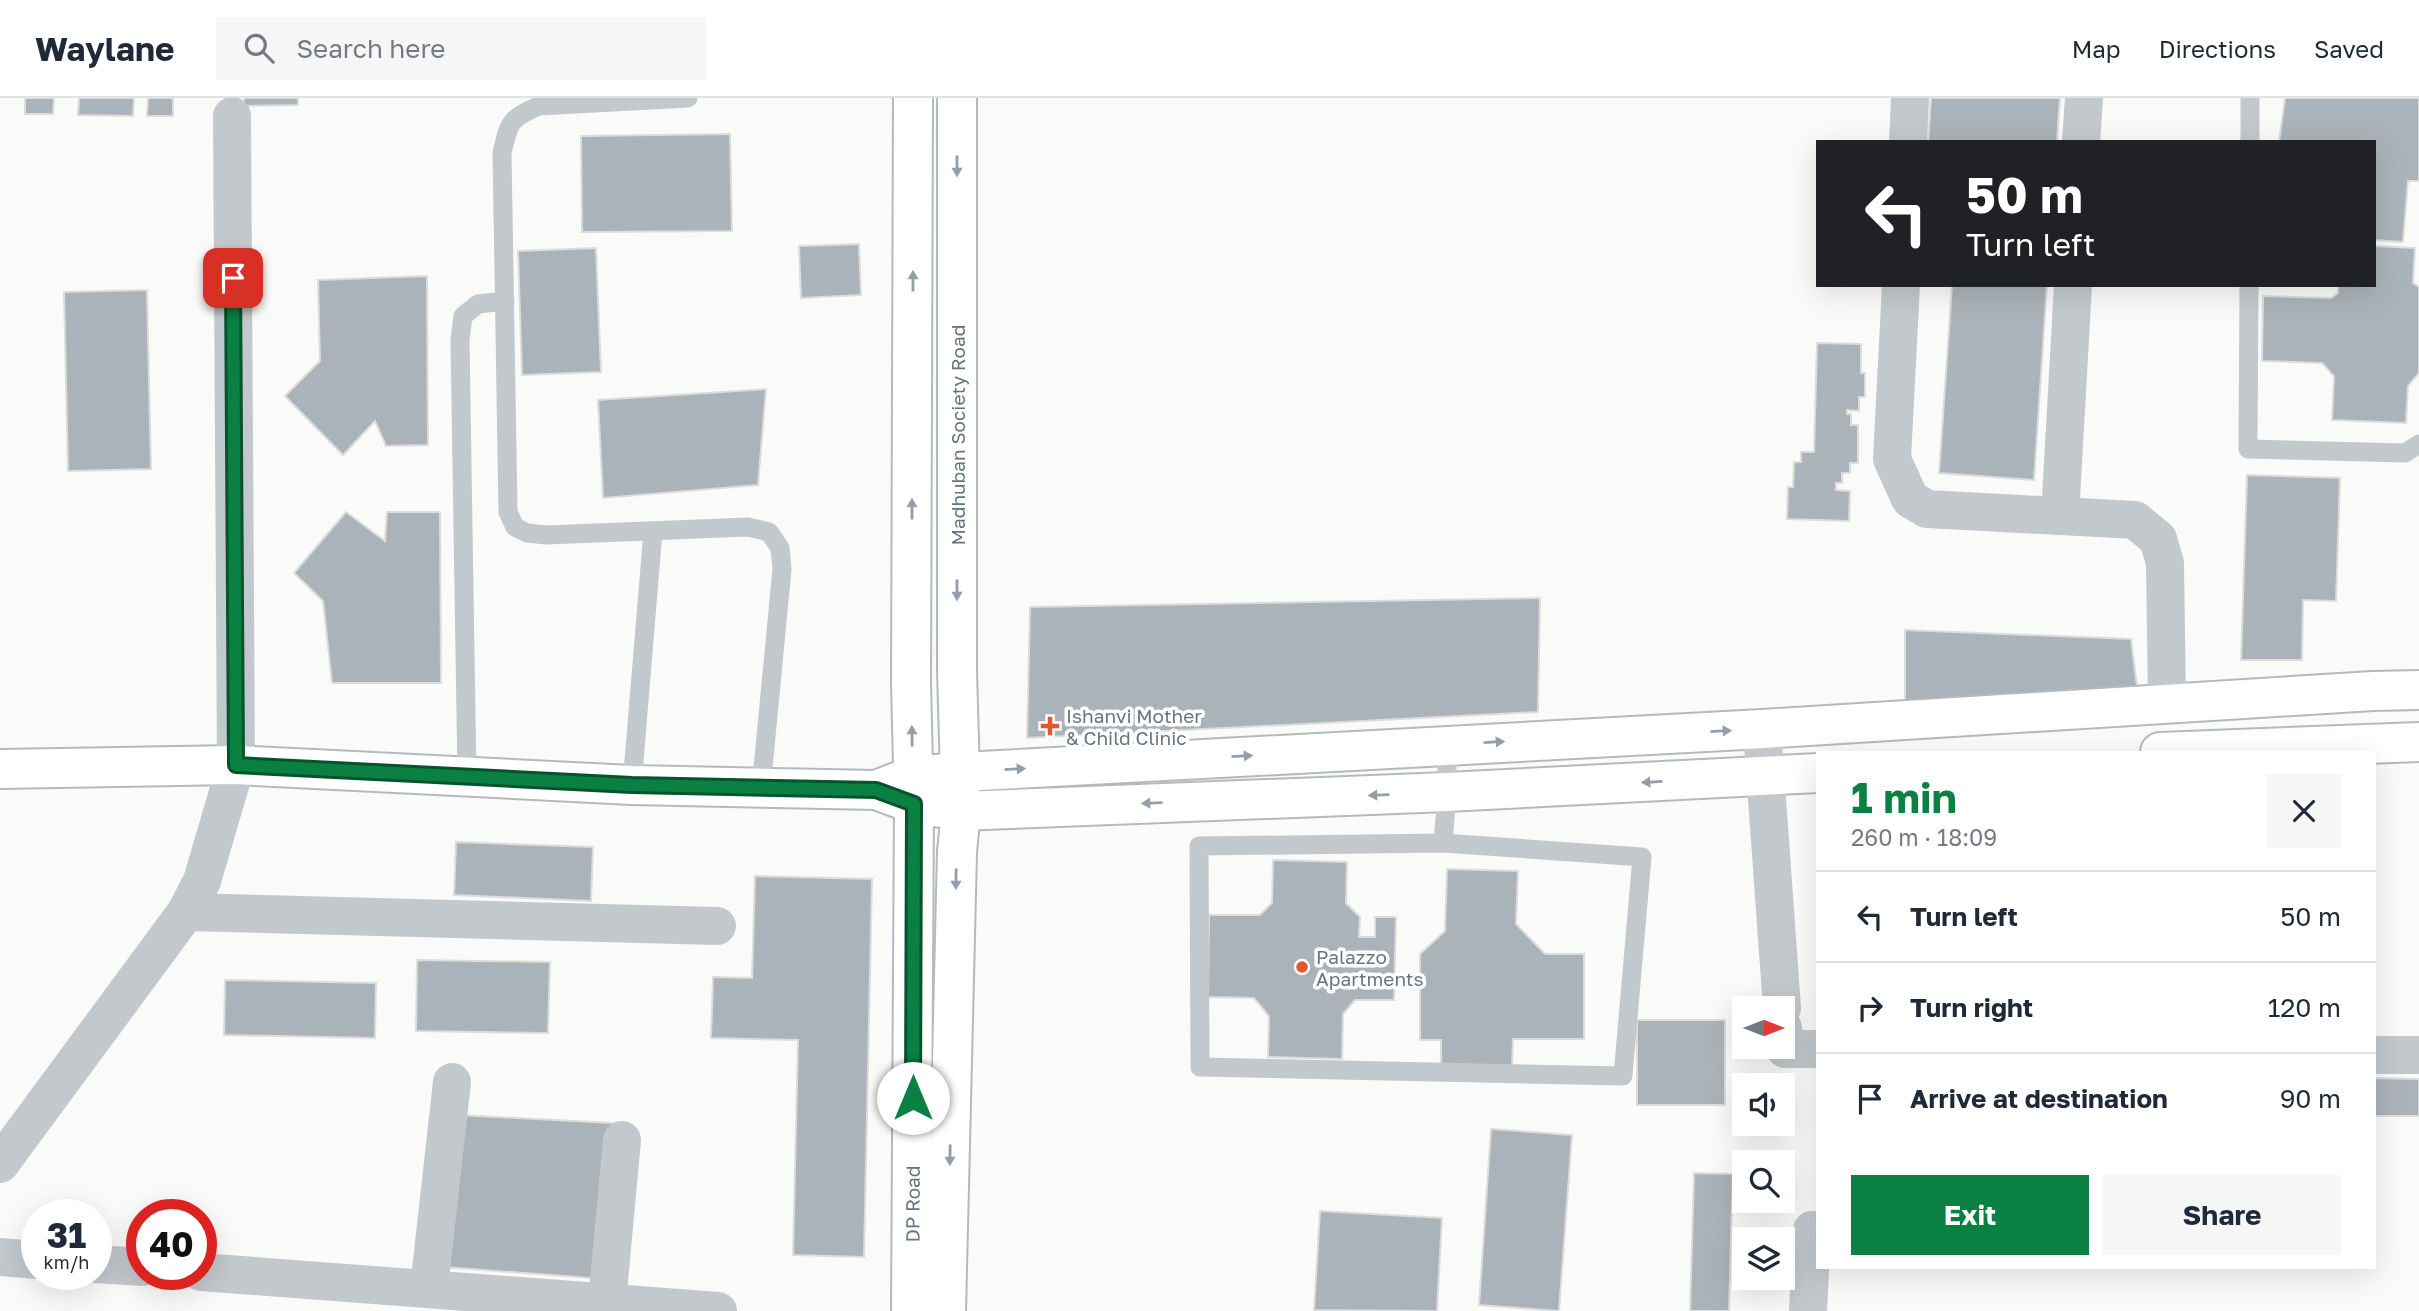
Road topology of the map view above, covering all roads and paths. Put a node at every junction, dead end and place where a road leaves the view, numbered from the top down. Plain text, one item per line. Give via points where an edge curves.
1 (688, 98) edge
2 (913, 98) edge
3 (957, 98) edge
4 (1910, 98) edge
5 (2084, 98) edge
6 (2250, 98) edge
7 (231, 107) edge
8 (1908, 140) edge
9 (2081, 140) edge
10 (2250, 140) edge
11 (1901, 287) edge
12 (2073, 287) edge
13 (2249, 287) edge
14 (505, 301) junction
15 (2419, 444) edge
16 (2060, 516) junction
17 (653, 531) junction
18 (2419, 690) edge
19 (2167, 702) junction
20 (1762, 729) junction
21 (2419, 742) edge
22 (1447, 744) junction
23 (2186, 751) edge
24 (236, 765) junction
25 (0, 769) edge
26 (961, 772) junction
27 (1816, 773) edge
28 (1765, 776) junction
29 (467, 777) junction
30 (632, 785) junction
31 (761, 789) junction
32 (913, 790) junction
33 (1447, 792) junction
34 (961, 811) junction
35 (1443, 843) junction
36 (186, 912) junction
37 (718, 926) dead end
38 (1781, 996) edge
39 (1796, 1049) edge
40 (1816, 1049) edge
41 (2376, 1055) edge
42 (2419, 1055) edge
43 (452, 1082) dead end
44 (622, 1140) dead end
45 (0, 1164) edge
46 (1816, 1230) edge
47 (0, 1257) edge
48 (21, 1259) edge
49 (217, 1273) edge
50 (430, 1280) junction
51 (608, 1292) junction
52 (718, 1311) edge
53 (911, 1311) edge
54 (946, 1311) edge
55 (1808, 1311) edge

1 - 14 lane via 539,106 518,115 507,129 502,153
32 -> 2 street, DP Road
3 -> 26 street, Madhuban Society Road
4 - 8 street
5 - 9 street
6 - 10 lane
7 - 24 street
11 - 16 street via 1892,459 1910,499 1927,509
12 - 16 street
13 - 15 lane via 2248,449 2405,453
14 - 17 lane via 508,512 514,527 546,535
14 - 29 lane via 478,304 463,316 460,340
16 - 19 street via 2135,520 2158,539 2165,563
17 - 30 lane
17 - 31 lane via 748,527 769,532 780,548 782,569
18 - 19 street
19 - 20 street
22 -> 20 street
20 - 28 street
21 - 23 street
26 -> 22 street
22 - 33 lane
24 - 25 street
24 - 29 street
24 - 36 street via 202,881
26 - 32 street
26 - 34 street, Madhuban Society Road
27 - 28 street
28 -> 33 street
28 - 38 street
29 - 30 street
30 - 31 street
31 - 32 street
32 - 34 street
32 - 53 street, DP Road
33 -> 34 street
33 - 35 lane
34 -> 54 street, DP Road
35 - 35 lane via 1642,857 1623,1076 1200,1067 1199,846
36 - 37 street
36 - 45 street
39 - 40 street
41 - 42 street
43 - 50 street
44 - 51 street
46 - 55 street via 1812,1230
47 - 48 street
49 - 50 street
50 - 51 street
50 - 51 street via 522,1278
51 - 52 street

